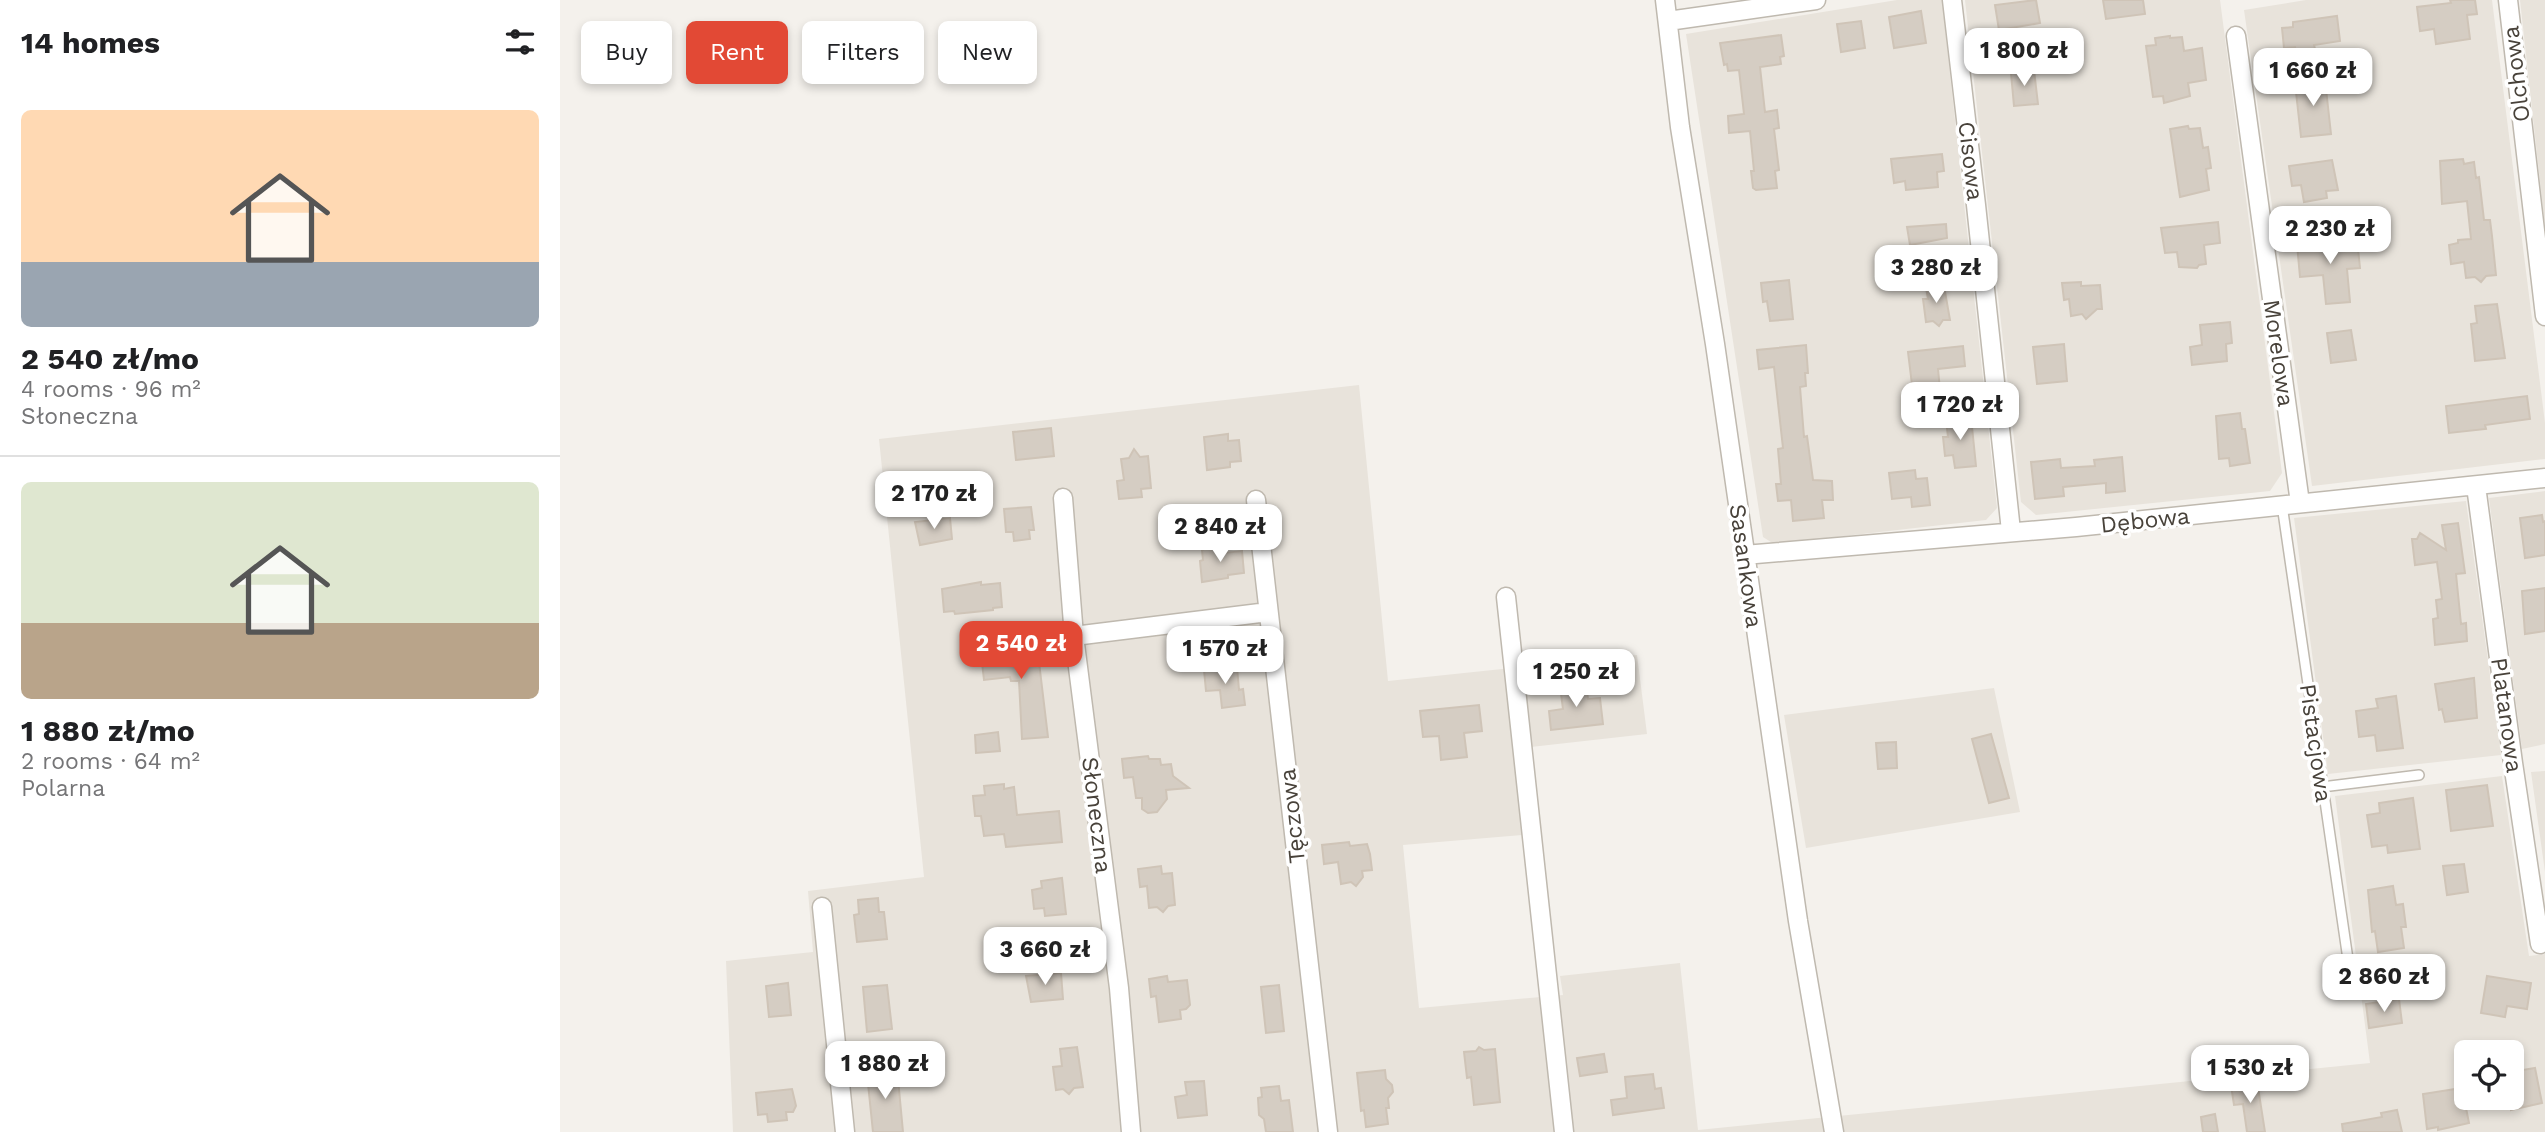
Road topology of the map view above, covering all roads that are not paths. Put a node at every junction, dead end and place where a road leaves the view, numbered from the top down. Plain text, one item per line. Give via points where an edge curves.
1 (1665, 0) edge
2 (1816, 0) edge
3 (1952, 0) edge
4 (2508, 0) edge
5 (1668, 21) junction
6 (2236, 36) dead end
7 (2545, 316) edge
8 (2545, 478) edge
9 (2476, 486) junction
10 (1063, 498) dead end
11 (1256, 500) dead end
12 (2300, 503) junction
13 (2281, 505) junction
14 (2011, 531) junction
15 (1744, 555) junction
16 (1506, 597) dead end
17 (1268, 612) junction
18 (1074, 636) junction
19 (2419, 775) dead end
20 (2322, 787) junction
21 (822, 907) dead end
22 (2540, 944) dead end
23 (2351, 980) dead end
24 (845, 1132) edge
25 (1131, 1132) edge
26 (1328, 1132) edge
27 (1564, 1132) edge
28 (1834, 1132) edge

1 - 5 street, Sasankowa
2 - 5 street
3 - 14 street, Cisowa
4 - 7 street, Olchowa
5 - 15 street, Sasankowa
6 - 12 street, Morelowa
8 - 9 street, Dębowa
9 - 12 street, Dębowa
9 - 22 street, Platanowa
10 - 18 street, Słoneczna
11 - 17 street, Tęczowa
12 - 13 street, Dębowa
13 - 14 street, Dębowa
13 - 20 lane, Pistacjowa
14 - 15 street, Dębowa
15 - 28 street, Sasankowa
16 - 27 street
17 - 18 street
17 - 26 street, Tęczowa
18 - 25 street, Słoneczna via 1119,988
19 - 20 lane
20 - 23 lane, Pistacjowa
21 - 24 street

